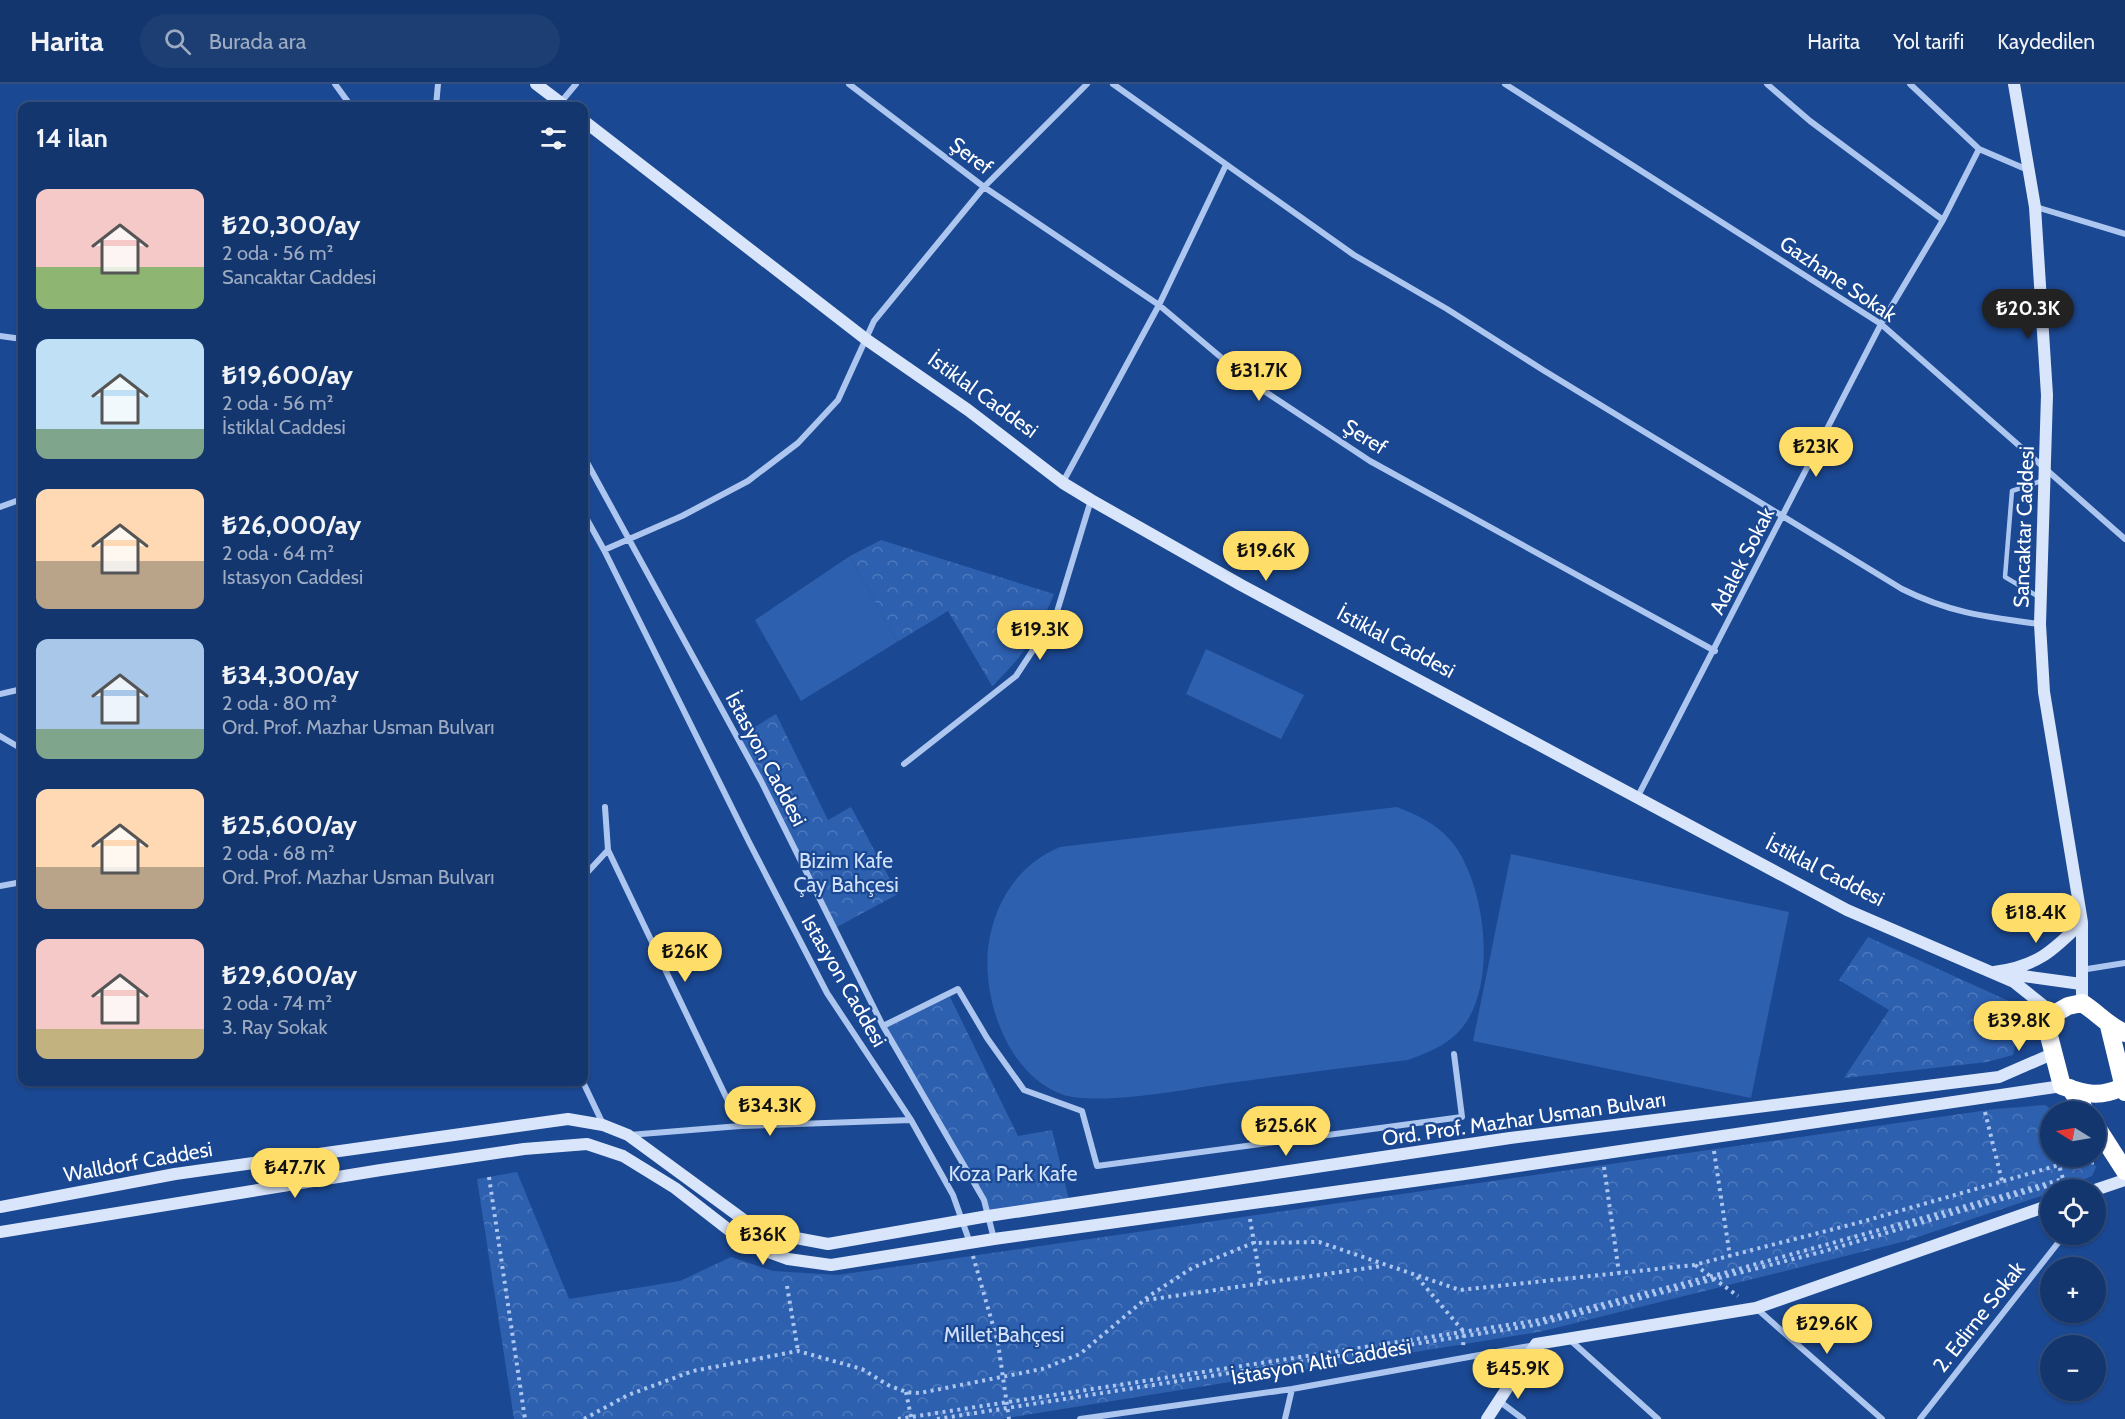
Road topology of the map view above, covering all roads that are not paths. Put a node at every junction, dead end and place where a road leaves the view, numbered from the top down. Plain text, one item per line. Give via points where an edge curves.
1 (335, 84) edge
2 (438, 84) edge
3 (536, 84) edge
4 (576, 84) edge
5 (849, 84) edge
6 (1087, 84) edge
7 (1113, 84) edge
8 (1505, 84) edge
9 (1767, 84) edge
10 (1910, 84) edge
11 (2014, 84) edge
12 (348, 102) edge
13 (436, 102) edge
14 (558, 102) edge
15 (564, 102) edge
16 (588, 124) edge
17 (1979, 149) junction
18 (1226, 165) junction
19 (2028, 170) junction
20 (984, 187) junction
21 (2035, 207) junction
22 (1943, 220) junction
23 (2125, 234) edge
24 (1159, 305) junction
25 (1881, 324) junction
26 (0, 336) edge
27 (18, 338) edge
28 (867, 340) junction
29 (588, 464) edge
30 (2046, 475) junction
31 (1063, 483) junction
32 (18, 500) edge
33 (1091, 500) junction
34 (0, 507) edge
35 (1783, 516) junction
36 (588, 521) edge
37 (629, 539) junction
38 (2125, 539) edge
39 (604, 550) junction
40 (2041, 598) junction
41 (2040, 624) junction
42 (1715, 651) junction
43 (18, 690) edge
44 (0, 694) edge
45 (0, 736) edge
46 (18, 747) edge
47 (904, 764) dead end
48 (1637, 799) junction
49 (605, 807) dead end
50 (608, 850) junction
51 (588, 872) edge
52 (18, 883) edge
53 (0, 886) edge
54 (2082, 922) junction
55 (2125, 963) edge
56 (2081, 970) junction
57 (1993, 972) junction
58 (2081, 984) junction
59 (2082, 1003) junction
60 (2054, 1014) junction
61 (884, 1026) junction
62 (2117, 1030) edge
63 (1454, 1054) dead end
64 (2052, 1054) junction
65 (2123, 1085) edge
66 (586, 1086) edge
67 (2066, 1087) junction
68 (2077, 1101) edge
69 (911, 1120) junction
70 (603, 1125) junction
71 (740, 1126) junction
72 (628, 1135) junction
73 (2106, 1142) edge
74 (2125, 1171) edge
75 (2125, 1180) edge
76 (2106, 1187) edge
77 (0, 1207) edge
78 (2040, 1209) edge
79 (988, 1216) junction
80 (962, 1220) junction
81 (0, 1232) edge
82 (994, 1239) junction
83 (970, 1243) junction
84 (2056, 1245) edge
85 (1756, 1308) junction
86 (1568, 1338) junction
87 (1536, 1344) junction
88 (1292, 1389) junction
89 (1499, 1401) junction
90 (1080, 1419) edge
91 (1285, 1419) edge
92 (1487, 1419) edge
93 (1523, 1419) edge
94 (1658, 1419) edge
95 (1882, 1419) edge
96 (1920, 1419) edge

1 - 12 street
2 - 13 street
3 - 14 main road
4 - 15 street
5 - 20 street, Şeref
6 - 20 street
7 - 18 street
8 - 25 street, Gazhane Sokak
9 - 22 street
10 - 17 street
11 - 19 main road, Sancaktar Caddesi
16 - 28 main road, İstiklal Caddesi
17 - 19 street
17 - 22 street, Adalek Sokak
18 - 24 street
18 - 35 street via 1354,255
19 - 21 main road, Sancaktar Caddesi
20 - 24 street, Şeref
20 - 28 street via 874,321
21 - 23 street
21 - 30 main road, Sancaktar Caddesi via 2047,394
22 - 25 street, Adalek Sokak
24 - 31 street
24 - 42 street, Şeref via 1249,381 1370,460
25 - 30 street, Gazhane Sokak
25 - 35 street, Adalek Sokak
26 - 27 street
28 - 31 main road, İstiklal Caddesi
28 - 37 street via 838,400 798,443 748,481
29 - 37 street, İstasyon Caddesi
30 - 38 street, Gazhane Sokak
30 - 40 main road, Sancaktar Caddesi
30 - 40 lane via 2012,491 2005,577
31 - 33 main road, İstiklal Caddesi
32 - 34 street
33 - 47 street via 1056,615 1016,676
33 - 48 main road, İstiklal Caddesi
35 - 41 street via 1933,604 1963,614
35 - 42 street, Adalek Sokak
36 - 39 street, Istasyon Caddesi
37 - 39 street
37 - 61 street, İstasyon Caddesi via 760,781
39 - 69 street, Istasyon Caddesi via 827,993
40 - 41 main road, Sancaktar Caddesi
41 - 54 main road, Sancaktar Caddesi via 2044,693
42 - 48 street, Adalek Sokak
43 - 44 street
45 - 46 street
48 - 57 main road, İstiklal Caddesi via 1847,910
49 - 50 street
50 - 51 street
50 - 71 street
52 - 53 street
54 - 56 main road, Sancaktar Caddesi
54 - 57 main road via 2038,961 2020,969
55 - 56 street
56 - 58 main road, Sancaktar Caddesi
57 - 58 main road
57 - 60 main road via 2014,982
58 - 59 main road, Sancaktar Caddesi
59 - 60 highway
59 - 62 highway
60 - 64 highway via 2048,1032
61 - 63 street via 958,989 1024,1090 1082,1111 1097,1166 1462,1117
61 - 79 street, İstasyon Caddesi via 984,1200
62 - 65 highway
64 - 67 highway
64 - 79 main road, Ord. Prof. Mazhar Usman Bulvarı via 1999,1077 1510,1138
65 - 67 highway via 2107,1095 2091,1095
66 - 70 street
67 - 68 highway
67 - 82 main road
69 - 71 street
69 - 80 street, Istasyon Caddesi via 953,1195
70 - 72 main road, Ord. Prof. Mazhar Usman Bulvarı
70 - 77 main road, Walldorf Caddesi via 568,1119 175,1174
71 - 72 street
72 - 80 main road, Ord. Prof. Mazhar Usman Bulvarı via 759,1231 828,1244
73 - 74 highway
75 - 76 main road
78 - 85 main road, İstasyon Altı Caddesi
79 - 80 main road, Ord. Prof. Mazhar Usman Bulvarı
79 - 82 street, İstasyon Caddesi
80 - 83 street, Istasyon Caddesi
81 - 83 main road via 381,1170 587,1144 623,1156 675,1188 747,1244 788,1259 831,1265
82 - 83 main road
84 - 96 street, 2. Edirne Sokak
85 - 86 main road, İstasyon Altı Caddesi
85 - 95 street
86 - 87 main road, İstasyon Altı Caddesi
86 - 94 street
87 - 88 street, İstasyon Altı Caddesi
87 - 89 main road
88 - 90 street, İstasyon Altı Caddesi
88 - 91 street
89 - 92 main road
89 - 93 street

